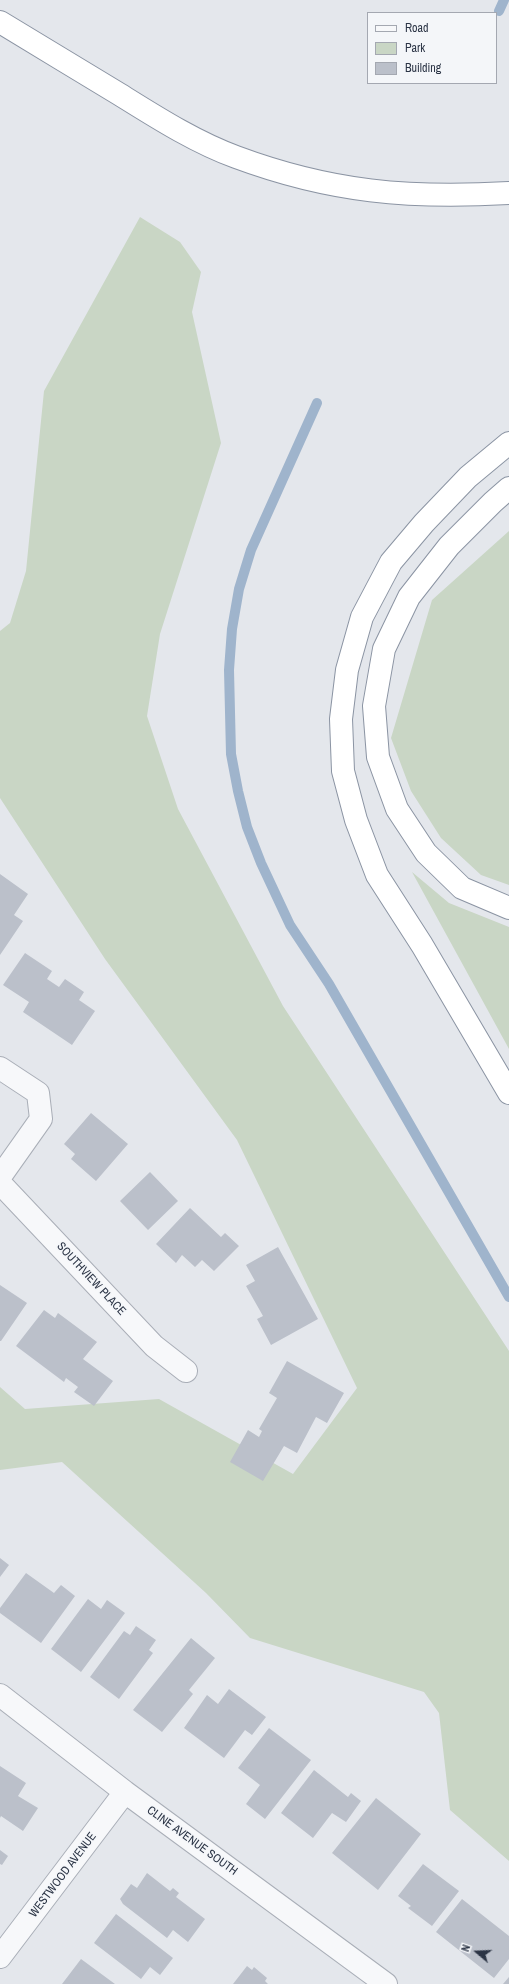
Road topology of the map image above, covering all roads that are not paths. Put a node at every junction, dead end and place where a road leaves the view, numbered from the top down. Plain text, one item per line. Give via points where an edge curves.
1 (0, 22) edge
2 (509, 194) edge
3 (509, 443) edge
4 (509, 488) edge
5 (509, 908) edge
6 (0, 1068) edge
7 (509, 1093) edge
8 (0, 1177) edge
9 (0, 1182) edge
10 (186, 1371) dead end
11 (0, 1696) edge
12 (125, 1792) junction
13 (0, 1957) edge
14 (386, 1984) edge

1 - 2 highway via 158,118 241,159 334,186 366,191 433,196
3 - 7 highway via 468,477 391,562 362,617 347,670 341,719 343,771 356,820 377,875 422,945
4 - 5 highway via 449,546 409,597 384,649 374,706 378,757 397,809 426,853 462,888
6 - 8 street via 38,1093 41,1119
9 - 10 street, SOUTHVIEW PLACE via 154,1346
11 - 12 street, CLINE AVENUE SOUTH
12 - 13 street, WESTWOOD AVENUE
12 - 14 street, CLINE AVENUE SOUTH

